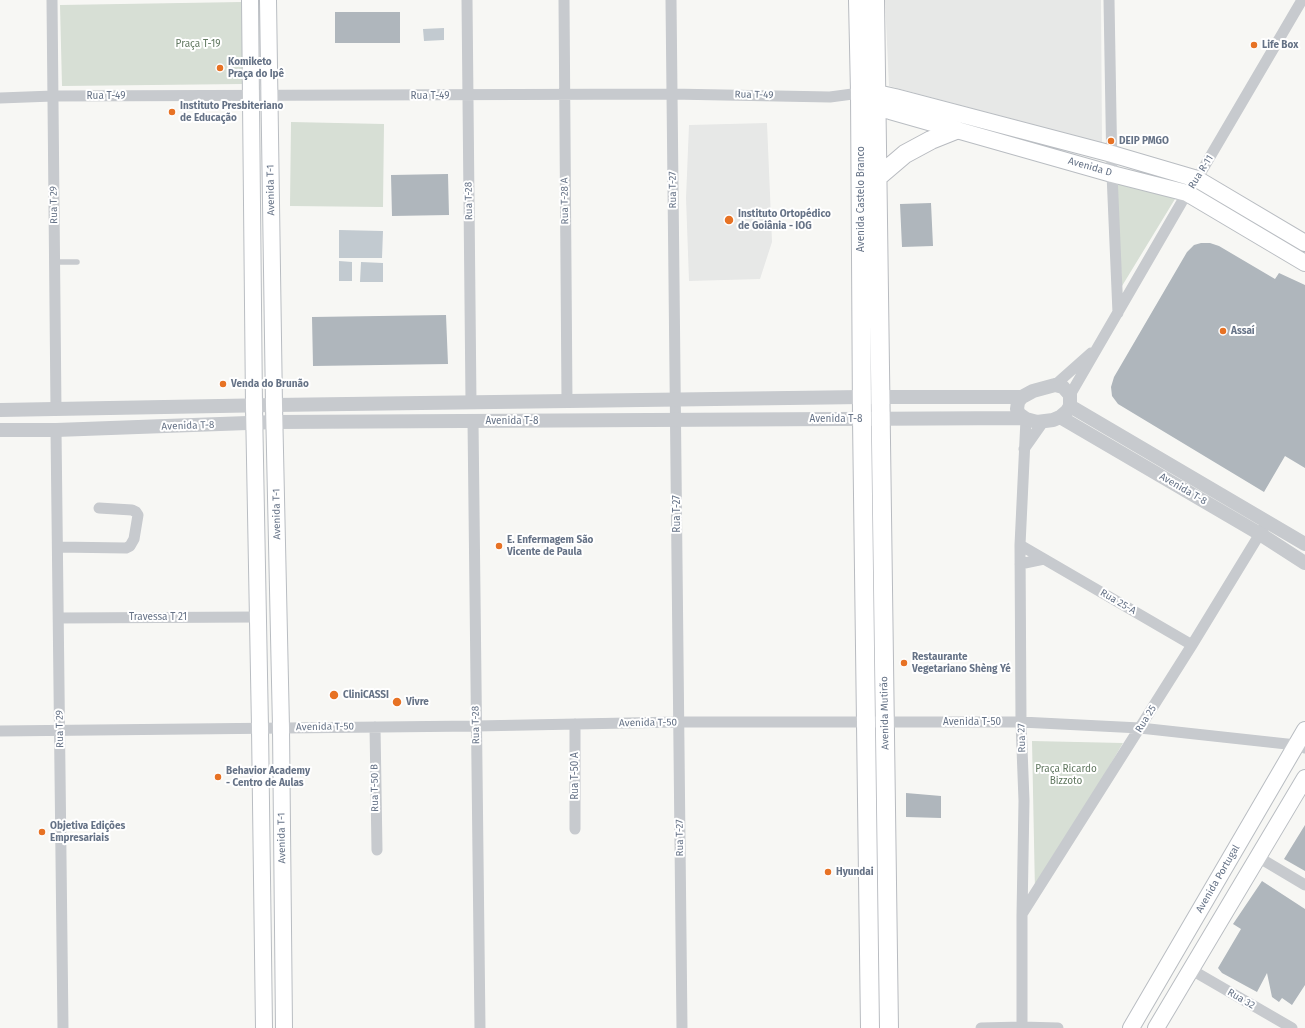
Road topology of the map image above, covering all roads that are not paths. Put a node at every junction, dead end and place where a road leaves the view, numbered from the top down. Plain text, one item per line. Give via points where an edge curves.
1 (52, 0) edge
2 (250, 0) edge
3 (268, 0) edge
4 (467, 0) edge
5 (564, 0) edge
6 (671, 0) edge
7 (858, 0) edge
8 (876, 0) edge
9 (1109, 0) edge
10 (1302, 1) edge
11 (672, 94) junction
12 (564, 95) junction
13 (52, 96) junction
14 (251, 96) junction
15 (270, 96) junction
16 (468, 96) junction
17 (0, 98) edge
18 (868, 100) junction
19 (956, 130) junction
20 (1112, 154) junction
21 (1112, 174) junction
22 (878, 178) junction
23 (1197, 179) junction
24 (1187, 193) junction
25 (1305, 243) edge
26 (54, 262) junction
27 (78, 262) dead end
28 (1305, 263) edge
29 (1118, 313) junction
30 (1100, 345) junction
31 (1055, 386) junction
32 (881, 397) junction
33 (1022, 397) junction
34 (862, 398) junction
35 (676, 400) junction
36 (1070, 400) junction
37 (567, 401) junction
38 (471, 402) junction
39 (274, 405) junction
40 (254, 406) junction
41 (56, 409) junction
42 (0, 410) edge
43 (1060, 417) junction
44 (881, 418) junction
45 (862, 419) junction
46 (1025, 419) junction
47 (676, 420) junction
48 (473, 421) junction
49 (275, 422) junction
50 (1043, 422) junction
51 (255, 423) junction
52 (0, 430) edge
53 (56, 430) junction
54 (1024, 450) junction
55 (99, 508) dead end
56 (1268, 521) junction
57 (1260, 534) junction
58 (1305, 544) edge
59 (1020, 545) junction
60 (58, 547) junction
61 (1044, 559) junction
62 (1305, 563) edge
63 (1020, 564) junction
64 (258, 617) junction
65 (59, 618) junction
66 (1192, 645) junction
67 (678, 722) junction
68 (866, 722) junction
69 (885, 722) junction
70 (1022, 722) junction
71 (575, 724) junction
72 (476, 726) junction
73 (375, 727) junction
74 (260, 728) junction
75 (281, 728) junction
76 (1140, 728) junction
77 (1305, 730) edge
78 (0, 731) edge
79 (60, 731) junction
80 (1300, 746) edge
81 (1305, 778) edge
82 (575, 829) dead end
83 (376, 850) dead end
84 (1258, 857) junction
85 (1305, 885) edge
86 (1022, 915) junction
87 (1190, 969) junction
88 (1022, 1027) junction
89 (64, 1028) edge
90 (264, 1028) edge
91 (284, 1028) edge
92 (480, 1028) edge
93 (682, 1028) edge
94 (870, 1028) edge
95 (889, 1028) edge
96 (982, 1028) edge
97 (1058, 1028) edge
98 (1131, 1028) edge
99 (1156, 1028) edge
100 (1292, 1028) edge

1 - 13 street, Rua T 29
2 - 14 main road, Avenida T-1
3 - 15 main road, Avenida T-1
4 - 16 street, Rua T-28
5 - 12 street, Rua T-28 A
6 - 11 street, Rua T-27
7 - 18 main road, Avenida Castelo Branco
8 - 18 main road, Avenida Castelo Branco
9 - 20 street
10 - 23 street, Rua R-11
11 - 12 street, Rua T-49
11 - 18 street, Rua T-49
11 - 35 street, Rua T-27
12 - 16 street, Rua T-49
12 - 37 street, Rua T-28 A
13 - 14 street, Rua T-49
13 - 17 street, Rua T-49
13 - 26 street, Rua T 29
14 - 15 street, Rua T-49
14 - 40 main road, Avenida T-1
15 - 16 street, Rua T-49
15 - 39 main road, Avenida T-1
16 - 38 street, Rua T-28
18 - 19 main road, Avenida D
18 - 20 main road, Avenida D
18 - 22 main road, Avenida Castelo Branco
18 - 34 main road, Avenida Castelo Branco
19 - 21 main road, Avenida D
19 - 22 main road via 905,154
20 - 21 street
20 - 23 main road, Avenida D
21 - 24 main road, Avenida D
21 - 29 street
22 - 32 main road, Avenida Castelo Branco
23 - 24 street, Rua R-11
23 - 25 main road, Avenida D
24 - 28 main road, Avenida D
24 - 29 street, Rua R-11
26 - 27 lane
26 - 41 street, Rua T 29
29 - 30 street, Rua R-11
30 - 31 street, Rua R-11
30 - 36 street, Rua R-11
31 - 33 street via 1033,391
31 - 36 street via 1063,387
32 - 33 street, Avenida T-8
32 - 34 street, Avenida T-8
32 - 44 main road, Avenida Mutirão
33 - 46 street via 1017,408
34 - 35 street, Avenida T-8
34 - 45 main road, Avenida Mutirão
35 - 37 street, Avenida T-8
35 - 47 street, Rua T-27
36 - 43 street via 1067,412
36 - 56 street, Avenida T-8
37 - 38 street, Avenida T-8
38 - 39 street, Avenida T-8
39 - 40 street, Avenida T-8
39 - 49 main road, Avenida T-1
40 - 41 street, Avenida T-8
40 - 51 main road, Avenida T-1
41 - 42 street, Avenida T-8
43 - 50 street
43 - 57 street, Avenida T-8
44 - 45 street, Avenida T-8
44 - 46 street, Avenida T-8
44 - 69 main road, Avenida Mutirão
45 - 47 street, Avenida T-8
45 - 68 main road, Avenida Mutirão
46 - 50 street
46 - 54 street, Rua 27
47 - 48 street, Avenida T-8
47 - 67 street, Rua T-27
48 - 49 street, Avenida T-8
48 - 72 street, Rua T-28
49 - 51 street, Avenida T-8
49 - 75 main road, Avenida T-1
50 - 54 street
51 - 53 street, Avenida T-8
51 - 64 main road, Avenida T-1
52 - 53 street, Avenida T-8
53 - 60 street, Rua T 29
54 - 59 street, Rua 27
55 - 60 street via 136,512 138,515 134,540 130,546
56 - 57 street, Rua 25
56 - 58 street, Avenida T-8
57 - 62 street, Avenida T-8
57 - 66 street, Rua 25
59 - 61 street, Rua 25-A
59 - 63 street, Rua 27
60 - 65 street, Rua T 29
61 - 63 street
61 - 66 street, Rua 25-A
63 - 70 street, Rua 27
64 - 65 street, Travessa T 21
64 - 74 main road, Avenida T-1
65 - 79 street, Rua T 29
66 - 76 street, Rua 25
67 - 68 street, Avenida T-50
67 - 71 street, Avenida T-50
67 - 93 street, Rua T-27
68 - 69 street, Avenida T-50
68 - 94 main road, Avenida Mutirão
69 - 70 street, Avenida T-50
69 - 95 main road, Avenida Mutirão
70 - 76 street, Avenida T-50
70 - 86 street, Rua 27
71 - 72 street, Avenida T-50
71 - 82 street, Rua T-50 A
72 - 73 street, Avenida T-50
72 - 92 street, Rua T-28
73 - 75 street, Avenida T-50
73 - 83 street, Rua T-50 B
74 - 75 street, Avenida T-50
74 - 79 street, Avenida T-50
74 - 90 main road, Avenida T-1
75 - 91 main road, Avenida T-1
76 - 80 street, Avenida T-50
76 - 86 street, Rua 25
77 - 80 main road, Avenida Portugal
78 - 79 street, Avenida T-50
79 - 89 street, Rua T 29
80 - 98 main road, Avenida Portugal
81 - 84 main road
84 - 85 street
84 - 87 main road
86 - 88 street, Rua 27
87 - 99 main road
87 - 100 street, Rua 32
88 - 96 street
88 - 97 street

